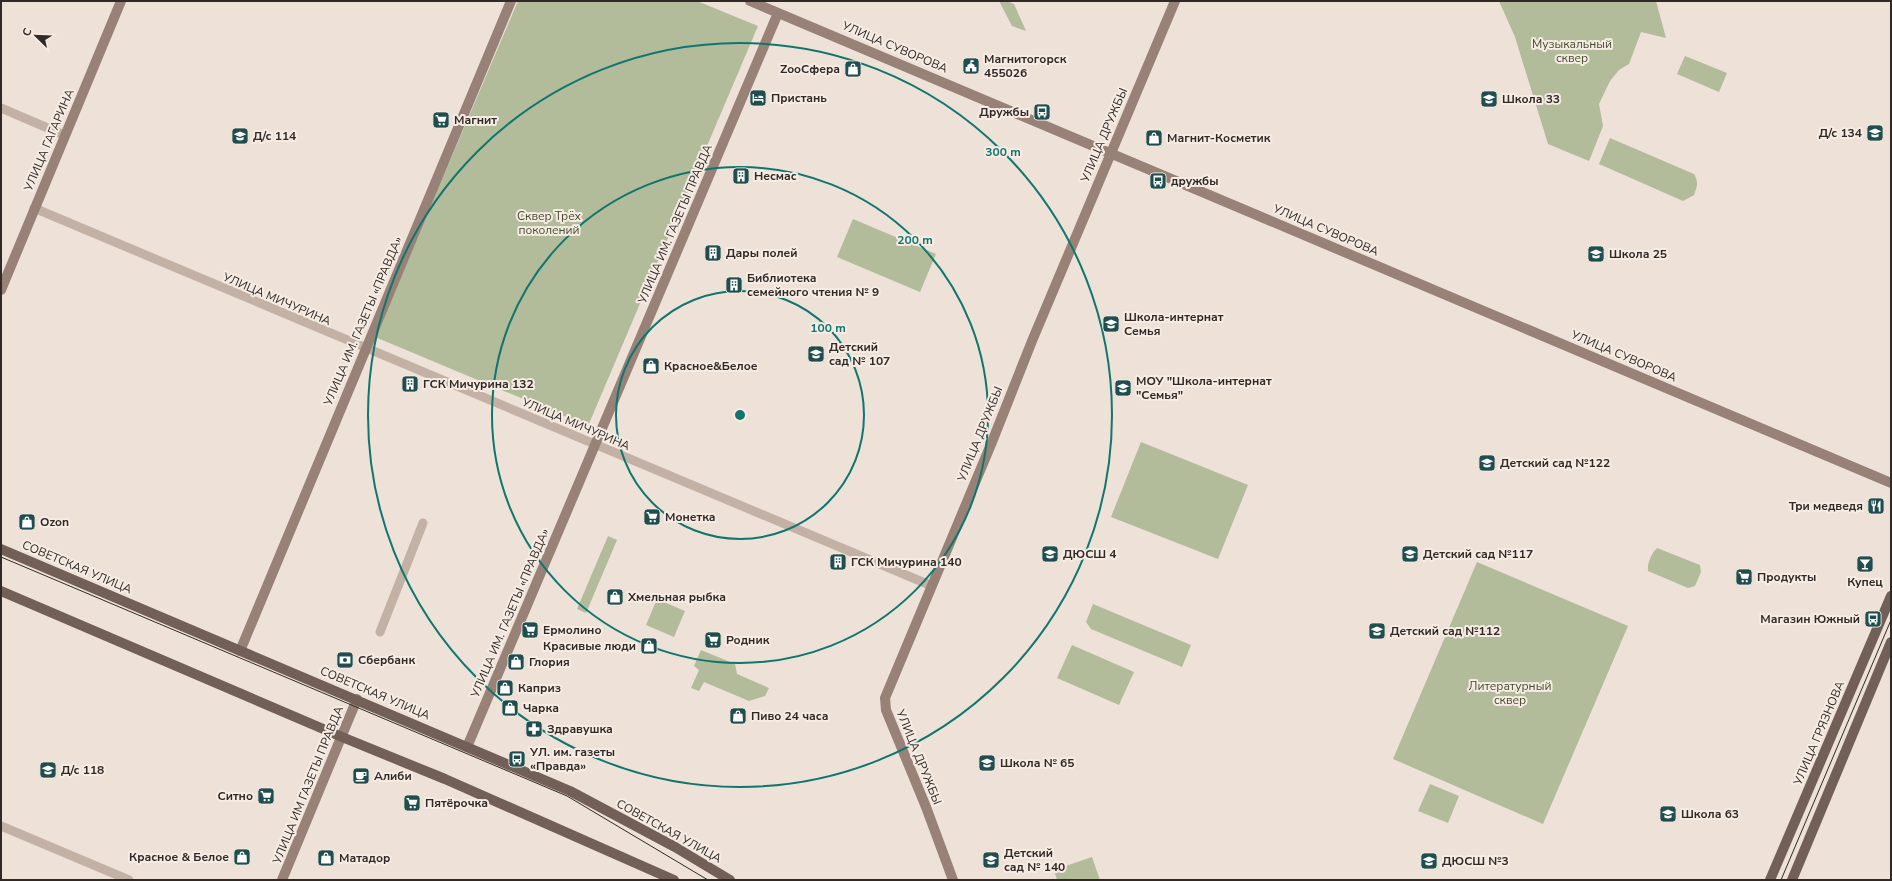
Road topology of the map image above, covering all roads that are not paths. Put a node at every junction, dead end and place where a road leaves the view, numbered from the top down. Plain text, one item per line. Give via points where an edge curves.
1 (121, 1) edge
2 (511, 1) edge
3 (750, 1) edge
4 (1175, 1) edge
5 (778, 13) junction
6 (1, 108) edge
7 (64, 135) junction
8 (1111, 153) junction
9 (34, 208) junction
10 (1, 290) edge
11 (366, 349) junction
12 (596, 445) junction
13 (1891, 483) edge
14 (423, 523) dead end
15 (1, 549) edge
16 (932, 586) junction
17 (1, 591) edge
18 (1891, 596) edge
19 (380, 632) dead end
20 (1891, 642) edge
21 (240, 651) junction
22 (357, 699) junction
23 (342, 737) junction
24 (467, 747) junction
25 (1, 826) edge
26 (129, 880) edge
27 (282, 880) edge
28 (674, 880) edge
29 (730, 880) edge
30 (953, 880) edge
31 (1770, 880) edge
32 (1792, 880) edge

1 - 7 street, УЛИЦА ГАГАРИНА
2 - 11 street, УЛИЦА ИМ. ГАЗЕТЫ «ПРАВДА»
3 - 5 street, УЛИЦА СУВОРОВА
4 - 8 street, УЛИЦА ДРУЖБЫ
5 - 8 street, УЛИЦА СУВОРОВА
5 - 12 street, УЛИЦА ИМ. ГАЗЕТЫ ПРАВДА
6 - 7 street
7 - 9 street, УЛИЦА ГАГАРИНА
8 - 13 street, УЛИЦА СУВОРОВА
8 - 16 street, УЛИЦА ДРУЖБЫ
9 - 10 street, УЛИЦА ГАГАРИНА
9 - 11 street, УЛИЦА МИЧУРИНА
11 - 12 street, УЛИЦА МИЧУРИНА
11 - 21 street, УЛИЦА ИМ. ГАЗЕТЫ «ПРАВДА»
12 - 16 street, УЛИЦА МИЧУРИНА
12 - 24 street, УЛИЦА ИМ. ГАЗЕТЫ «ПРАВДА»
14 - 19 street
15 - 21 main road, СОВЕТСКАЯ УЛИЦА
16 - 30 street, УЛИЦА ДРУЖБЫ via 885,698 886,710
17 - 23 main road
18 - 31 main road, УЛИЦА ГРЯЗНОВА
20 - 32 main road
21 - 22 main road, СОВЕТСКАЯ УЛИЦА
22 - 23 street, УЛИЦА ИМ ГАЗЕТЫ ПРАВДА
22 - 24 main road, СОВЕТСКАЯ УЛИЦА
23 - 27 street, УЛИЦА ИМ ГАЗЕТЫ ПРАВДА
23 - 28 main road via 445,779
24 - 29 main road, СОВЕТСКАЯ УЛИЦА via 581,796
25 - 26 street

